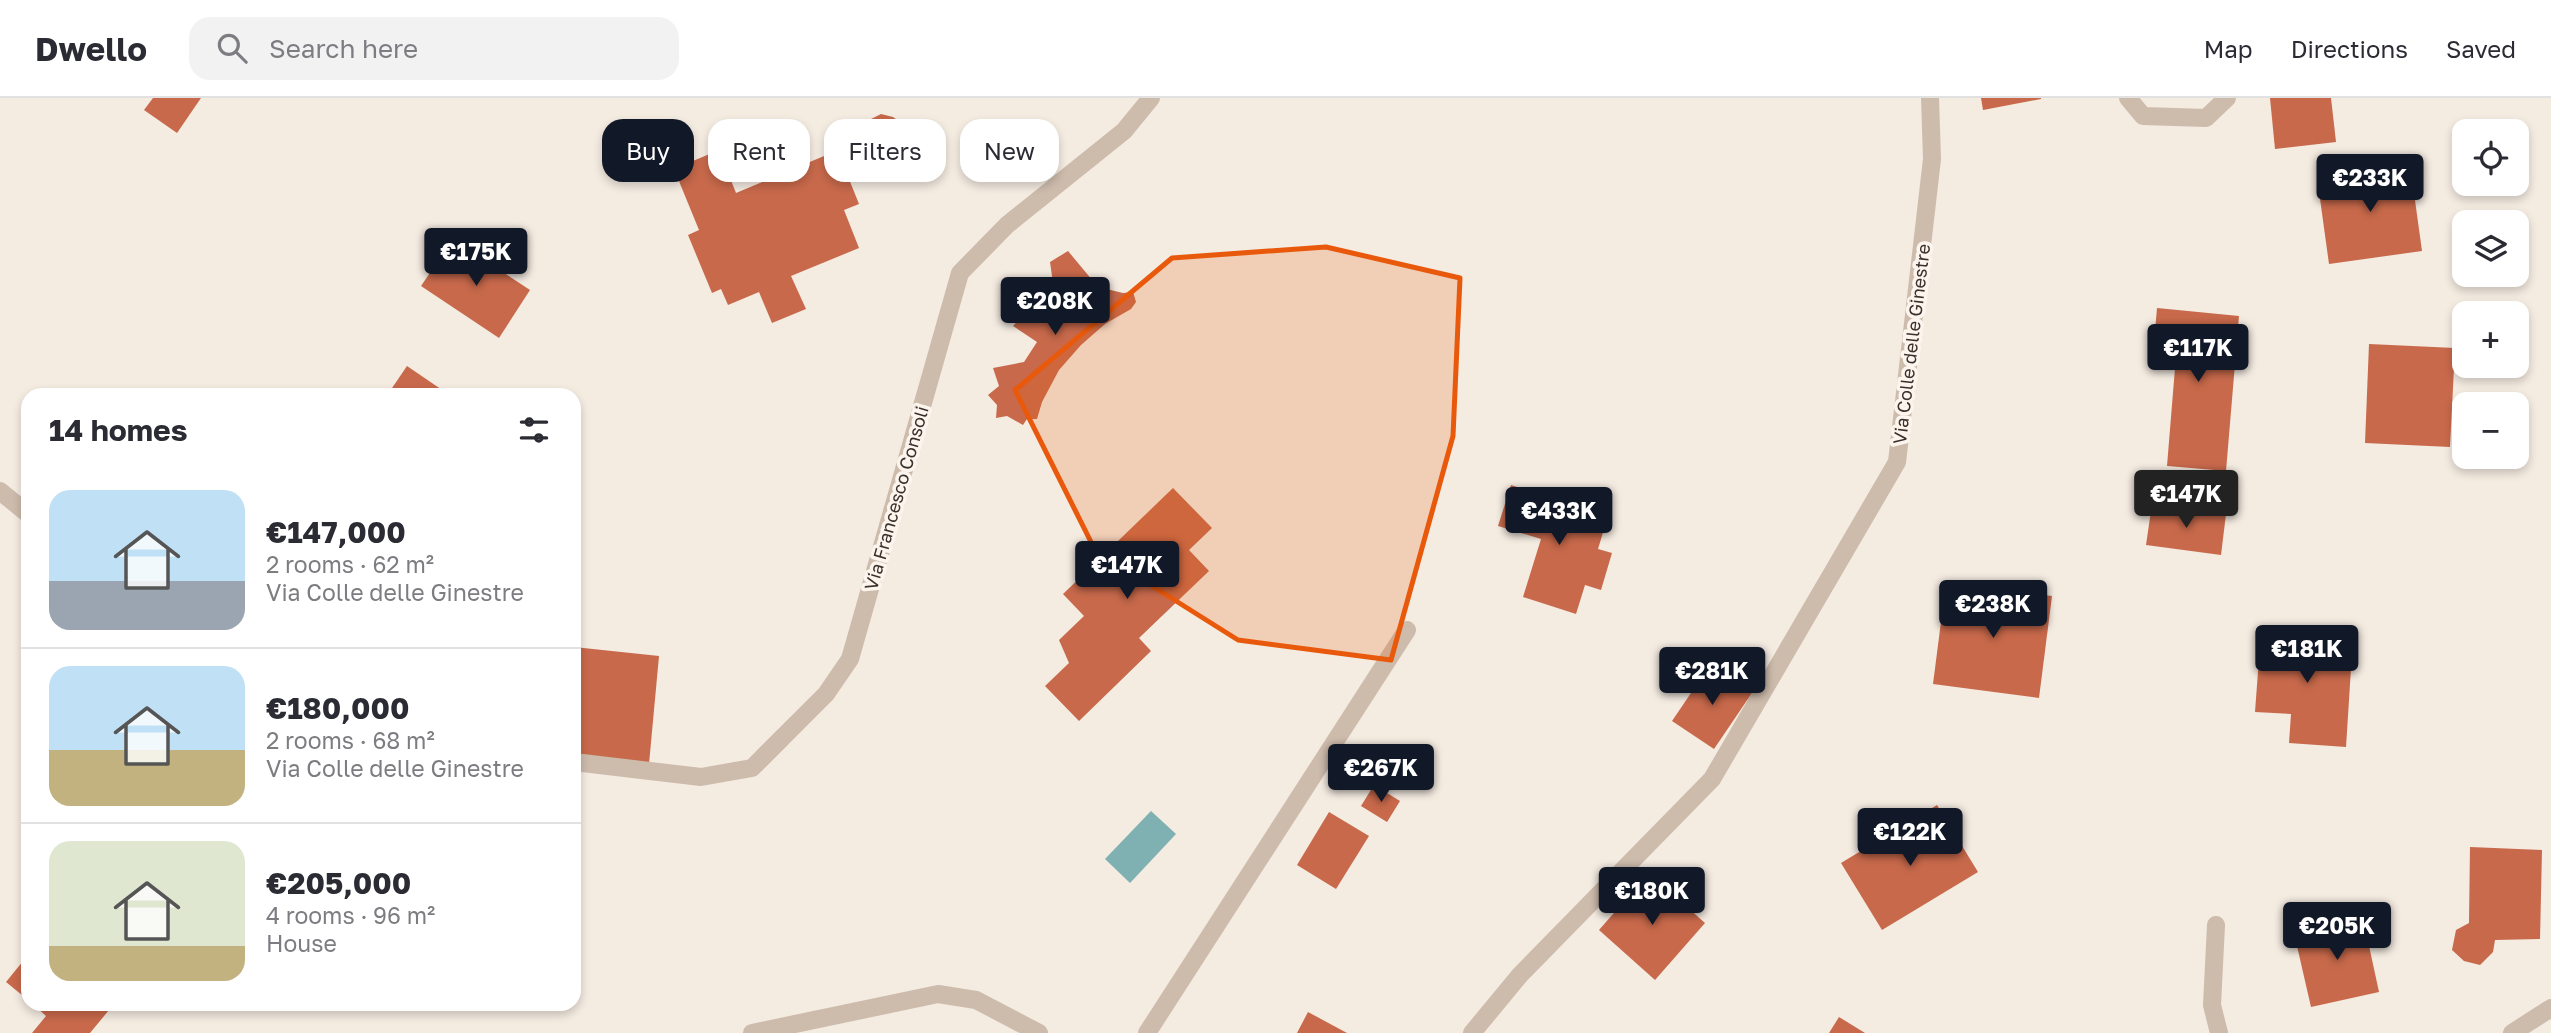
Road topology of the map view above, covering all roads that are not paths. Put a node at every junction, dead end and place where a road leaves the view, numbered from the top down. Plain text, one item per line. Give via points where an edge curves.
1 (1151, 98) edge
2 (1930, 98) edge
3 (2128, 98) edge
4 (2227, 98) edge
5 (0, 491) edge
6 (21, 508) edge
7 (1407, 631) dead end
8 (581, 763) edge
9 (2216, 925) dead end
10 (2551, 1009) edge
11 (752, 1033) edge
12 (1039, 1033) edge
13 (1147, 1033) edge
14 (1472, 1033) edge
15 (2218, 1033) edge
16 (2512, 1033) edge

1 - 8 street, Via Francesco Consoli via 1124,131 1007,225 960,273 850,659 826,694 752,768 701,777
2 - 14 street, Via Colle delle Ginestre via 1932,159 1897,463 1712,779 1520,975
3 - 4 street via 2143,116 2206,118
5 - 6 street
7 - 13 street
9 - 15 street via 2212,1005
10 - 16 street
11 - 12 street via 938,993 976,1000

